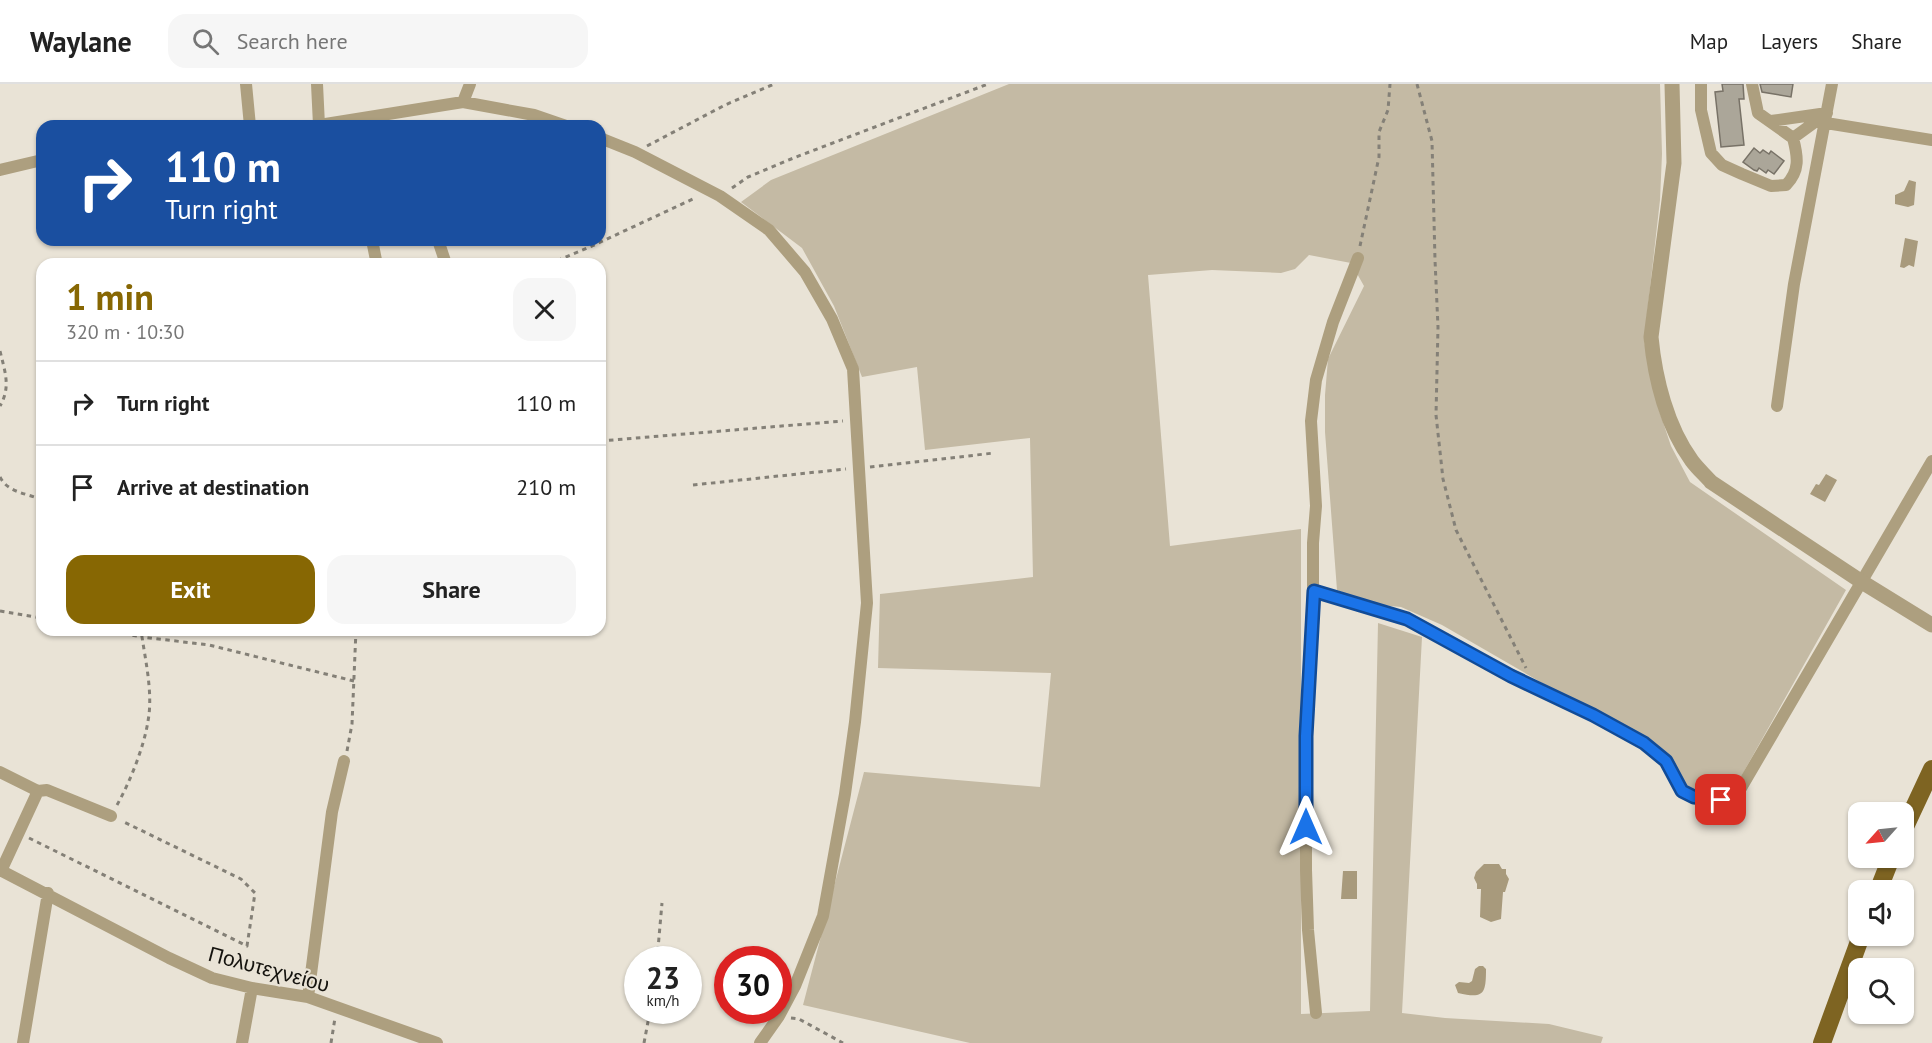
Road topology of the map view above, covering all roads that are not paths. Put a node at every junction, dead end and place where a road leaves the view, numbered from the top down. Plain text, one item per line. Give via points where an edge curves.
1 (246, 84) edge
2 (317, 84) edge
3 (463, 84) edge
4 (470, 84) edge
5 (1672, 84) edge
6 (1701, 84) edge
7 (1752, 84) edge
8 (1832, 84) edge
9 (463, 102) junction
10 (1826, 118) junction
11 (249, 120) edge
12 (316, 120) edge
13 (377, 120) edge
14 (549, 120) edge
15 (1771, 121) junction
16 (1793, 138) junction
17 (606, 140) edge
18 (1932, 140) edge
19 (36, 161) edge
20 (0, 170) edge
21 (1358, 258) road end
22 (1777, 406) dead end
23 (1932, 461) edge
24 (1862, 582) junction
25 (1314, 591) junction
26 (1932, 625) edge
27 (344, 761) road end
28 (1932, 770) edge
29 (0, 772) edge
30 (38, 791) junction
31 (1914, 807) edge
32 (111, 816) road end
33 (1, 870) edge
34 (48, 893) junction
35 (1857, 946) edge
36 (252, 988) junction
37 (308, 997) junction
38 (1316, 1013) dead end
39 (23, 1043) edge
40 (242, 1043) edge
41 (437, 1043) edge
42 (760, 1043) edge
43 (1822, 1043) edge

1 - 11 street
2 - 12 street
3 - 9 street
4 - 9 street
5 - 24 street via 1674,163 1651,337 1667,410 1679,440 1711,482
6 - 16 street via 1701,110 1711,153 1722,165 1771,186 1786,185 1794,177 1797,165
7 - 15 street via 1758,113
8 - 10 street
9 - 13 street
9 - 14 street
10 - 15 street
10 - 16 street
10 - 18 street
10 - 22 street via 1794,284
15 - 16 street
17 - 42 street via 715,193 769,230 805,272 832,319 853,369 867,603 845,794 823,916 795,986
19 - 20 street
21 - 25 street via 1316,380 1311,421 1316,506
23 - 24 street
24 - 25 street via 1741,788 1721,800 1694,797 1682,791 1656,751 1407,619
24 - 26 street
25 - 38 street via 1306,736 1306,870
27 - 37 street via 332,812
28 - 31 main road
29 - 30 street
30 - 32 street via 47,790
30 - 33 street
33 - 34 street, Πολυτεχνείου
34 - 36 street, Πολυτεχνείου via 169,958 212,978
34 - 39 street
35 - 43 main road
36 - 37 street, Πολυτεχνείου
36 - 40 street
37 - 41 street, Πολυτεχνείου

